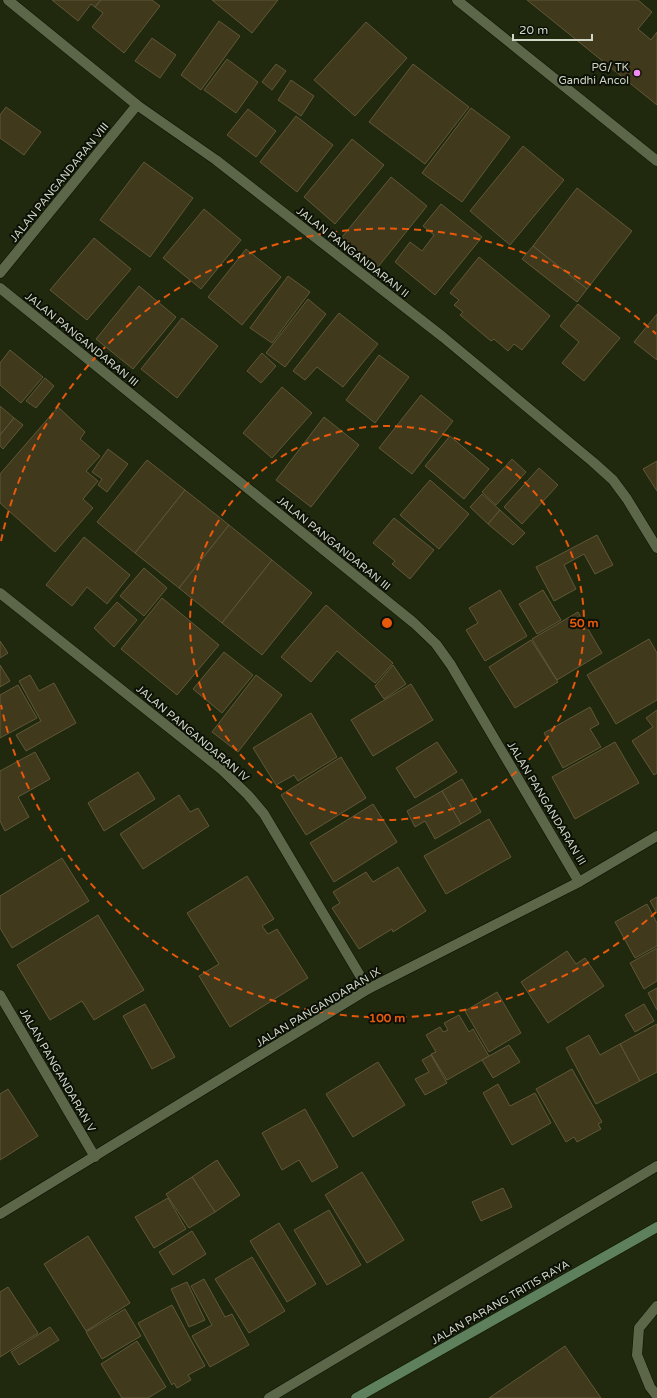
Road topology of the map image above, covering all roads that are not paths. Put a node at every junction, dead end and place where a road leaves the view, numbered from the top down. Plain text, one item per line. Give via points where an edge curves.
1 (8, 0) edge
2 (457, 0) edge
3 (137, 105) junction
4 (657, 161) edge
5 (0, 273) edge
6 (0, 288) edge
7 (657, 548) edge
8 (0, 593) edge
9 (657, 836) edge
10 (579, 882) junction
11 (368, 989) junction
12 (0, 995) edge
13 (95, 1157) junction
14 (657, 1166) edge
15 (0, 1214) edge
16 (656, 1230) edge
17 (657, 1306) edge
18 (657, 1396) edge
19 (269, 1398) edge
20 (356, 1398) edge

1 - 3 street, JALAN PANGANDARAN II
2 - 4 street
3 - 5 street, JALAN PANGANDARAN VIII
3 - 7 street, JALAN PANGANDARAN II via 216,160 418,318 593,462 618,486
6 - 10 street, JALAN PANGANDARAN III via 414,623 436,644 451,665
8 - 11 street, JALAN PANGANDARAN IV via 221,769 248,795 264,814
9 - 10 street, JALAN PANGANDARAN IX
10 - 11 street, JALAN PANGANDARAN IX
11 - 13 street, JALAN PANGANDARAN IX
12 - 13 street, JALAN PANGANDARAN V
13 - 15 street, JALAN PANGANDARAN IX
14 - 19 street
16 - 20 street, JALAN PARANG TRITIS RAYA
17 - 18 street via 639,1328 637,1355 650,1387

